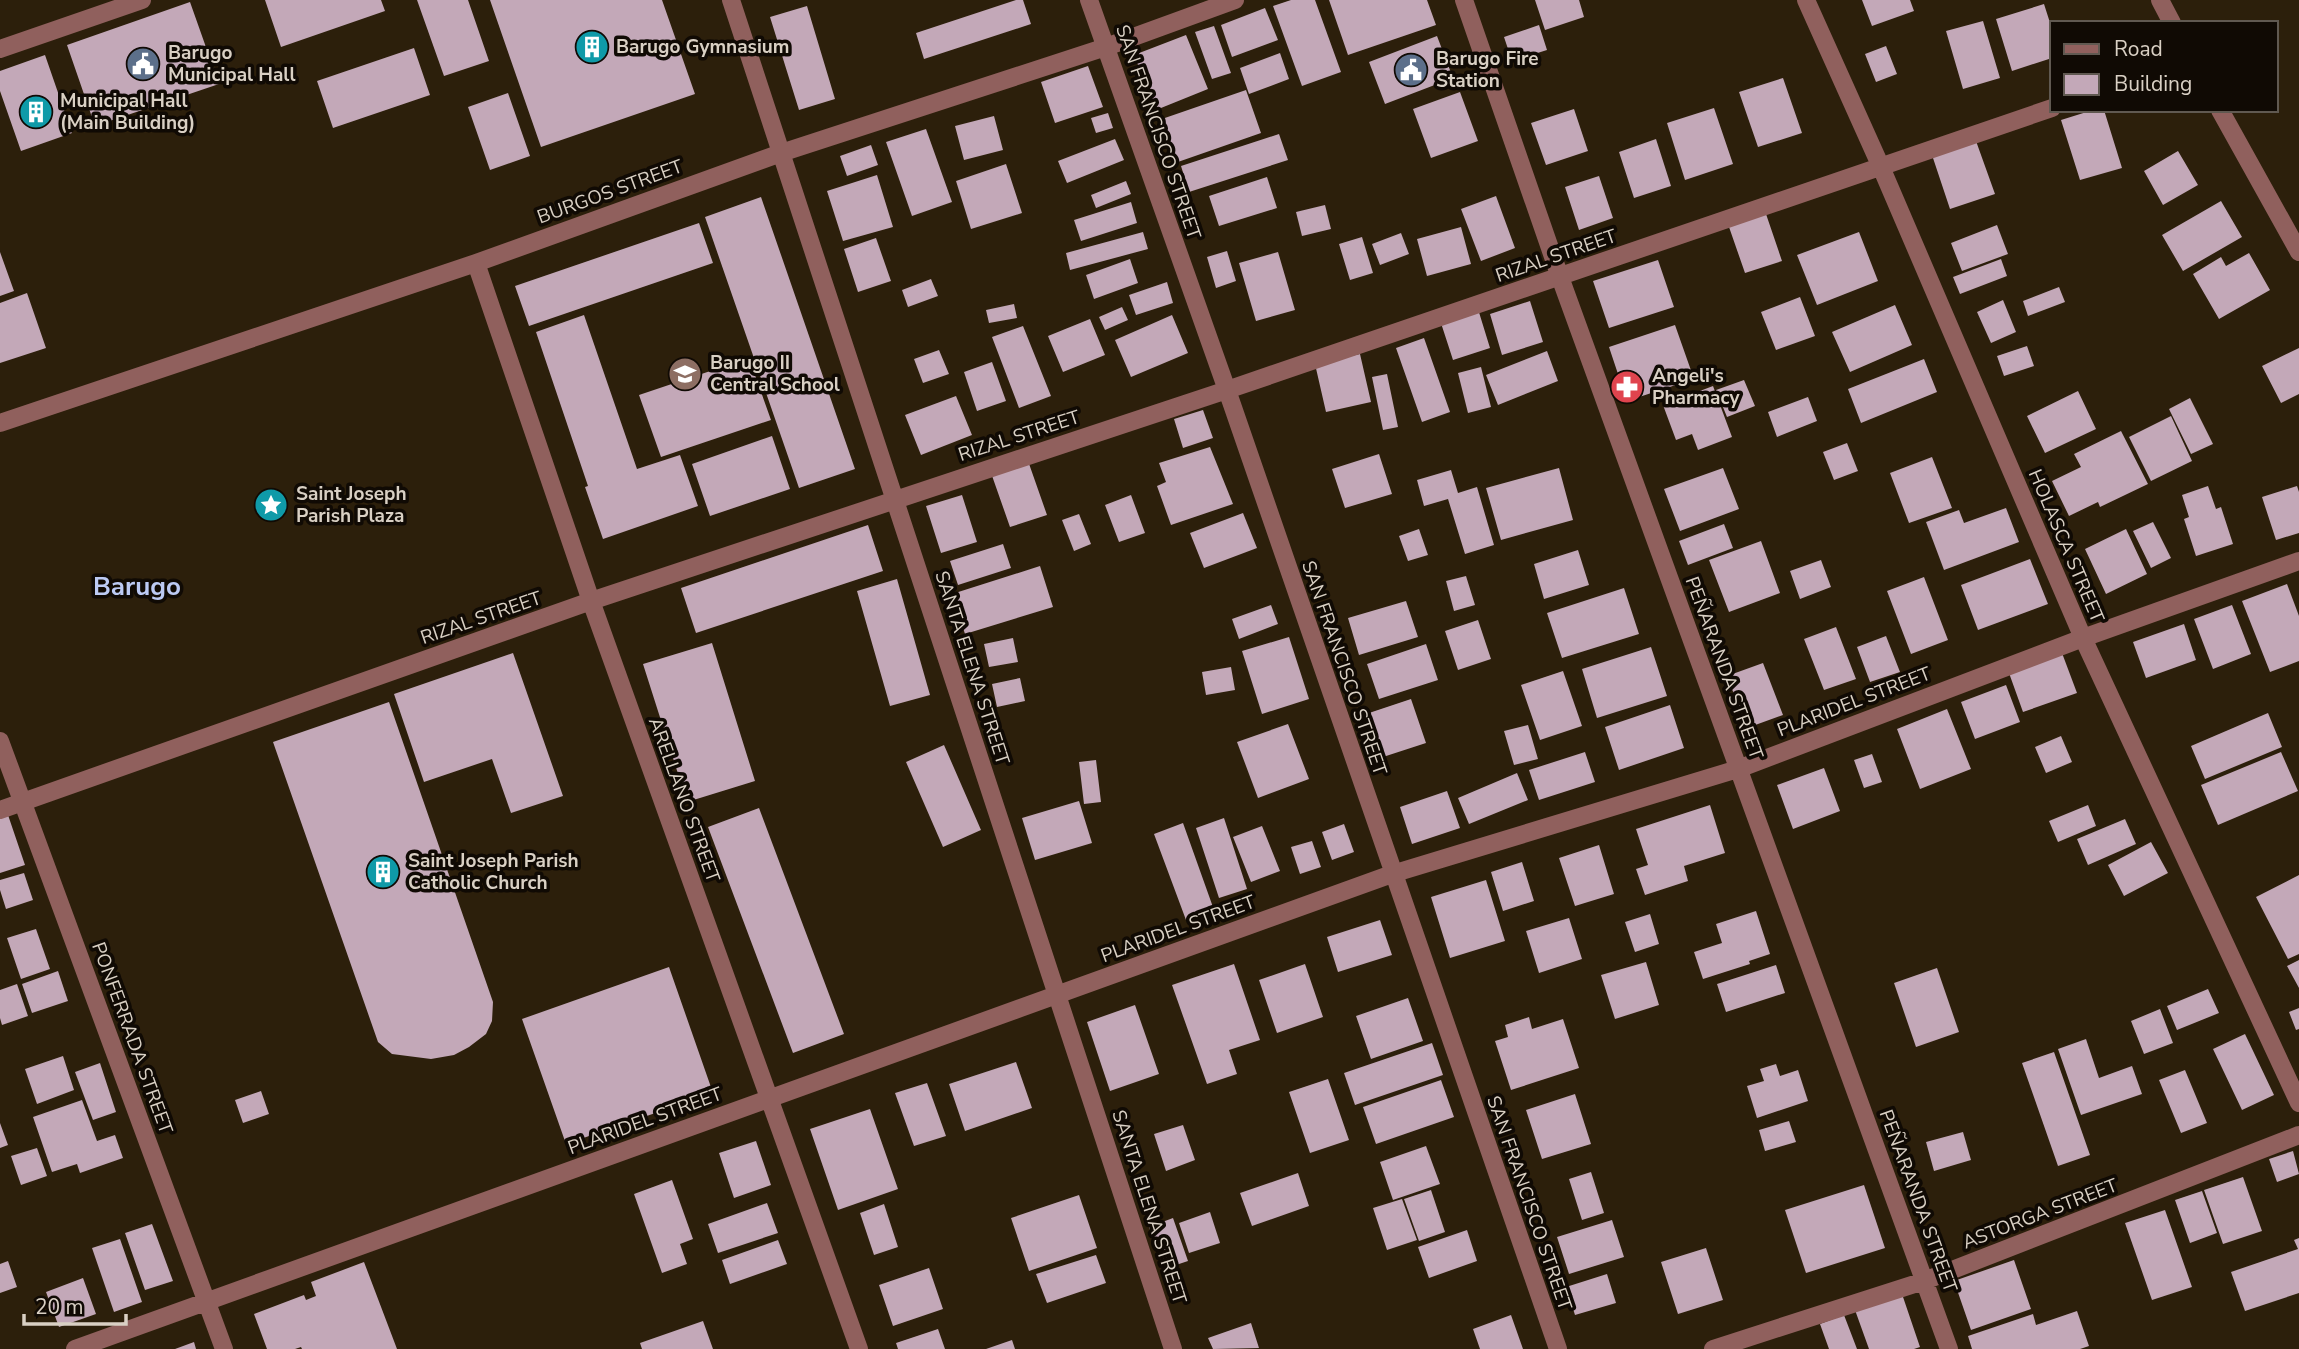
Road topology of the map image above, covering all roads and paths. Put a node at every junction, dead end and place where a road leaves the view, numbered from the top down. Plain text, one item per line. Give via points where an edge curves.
1 (142, 0) edge
2 (731, 0) edge
3 (1089, 0) edge
4 (1235, 0) edge
5 (1464, 0) edge
6 (1806, 0) edge
7 (2160, 0) edge
8 (2171, 21) edge
9 (1106, 47) junction
10 (0, 48) edge
11 (2050, 109) edge
12 (2221, 112) edge
13 (782, 153) junction
14 (1881, 167) junction
15 (2299, 252) edge
16 (476, 263) junction
17 (1560, 276) junction
18 (1227, 390) junction
19 (0, 423) edge
20 (895, 499) junction
21 (2299, 561) edge
22 (591, 601) junction
23 (2083, 638) junction
24 (0, 741) edge
25 (1738, 769) junction
26 (22, 802) junction
27 (0, 810) edge
28 (1392, 874) junction
29 (1057, 995) junction
30 (769, 1098) junction
31 (2299, 1103) edge
32 (2299, 1135) edge
33 (1924, 1281) junction
34 (207, 1301) junction
35 (75, 1349) edge
36 (224, 1349) edge
37 (859, 1349) edge
38 (1173, 1349) edge
39 (1558, 1349) edge
40 (1713, 1349) edge
41 (1949, 1349) edge

1 - 10 street
2 - 13 street, SANTA ELENA STREET
3 - 9 street, SAN FRANCISCO STREET
4 - 9 street, BURGOS STREET
5 - 17 street, PEÑARANDA STREET
6 - 14 street, HOLASCA STREET
7 - 8 street
9 - 13 street, BURGOS STREET
9 - 18 street, SAN FRANCISCO STREET
11 - 14 street, RIZAL STREET
12 - 15 street
13 - 16 street, BURGOS STREET
13 - 20 street, SANTA ELENA STREET
14 - 17 street, RIZAL STREET
14 - 23 street, HOLASCA STREET
16 - 19 street, BURGOS STREET
16 - 22 street, ARELLANO STREET
17 - 18 street, RIZAL STREET
17 - 25 street, PEÑARANDA STREET
18 - 20 street, RIZAL STREET
18 - 28 street, SAN FRANCISCO STREET
20 - 22 street, RIZAL STREET
20 - 29 street, SANTA ELENA STREET
21 - 23 street, PLARIDEL STREET
22 - 26 street, RIZAL STREET
22 - 30 street, ARELLANO STREET
23 - 25 street, PLARIDEL STREET
23 - 31 street, HOLASCA STREET
24 - 26 street, PONFERRADA STREET
25 - 28 street, PLARIDEL STREET
25 - 33 street, PEÑARANDA STREET
26 - 27 street, RIZAL STREET
26 - 34 street, PONFERRADA STREET
28 - 29 street, PLARIDEL STREET
28 - 39 street, SAN FRANCISCO STREET
29 - 30 street, PLARIDEL STREET
29 - 38 street, SANTA ELENA STREET
30 - 34 street, PLARIDEL STREET
30 - 37 street, ARELLANO STREET
32 - 33 street, ASTORGA STREET
33 - 40 street, ASTORGA STREET
33 - 41 street, PEÑARANDA STREET
34 - 35 street, PLARIDEL STREET
34 - 36 street, PONFERRADA STREET

